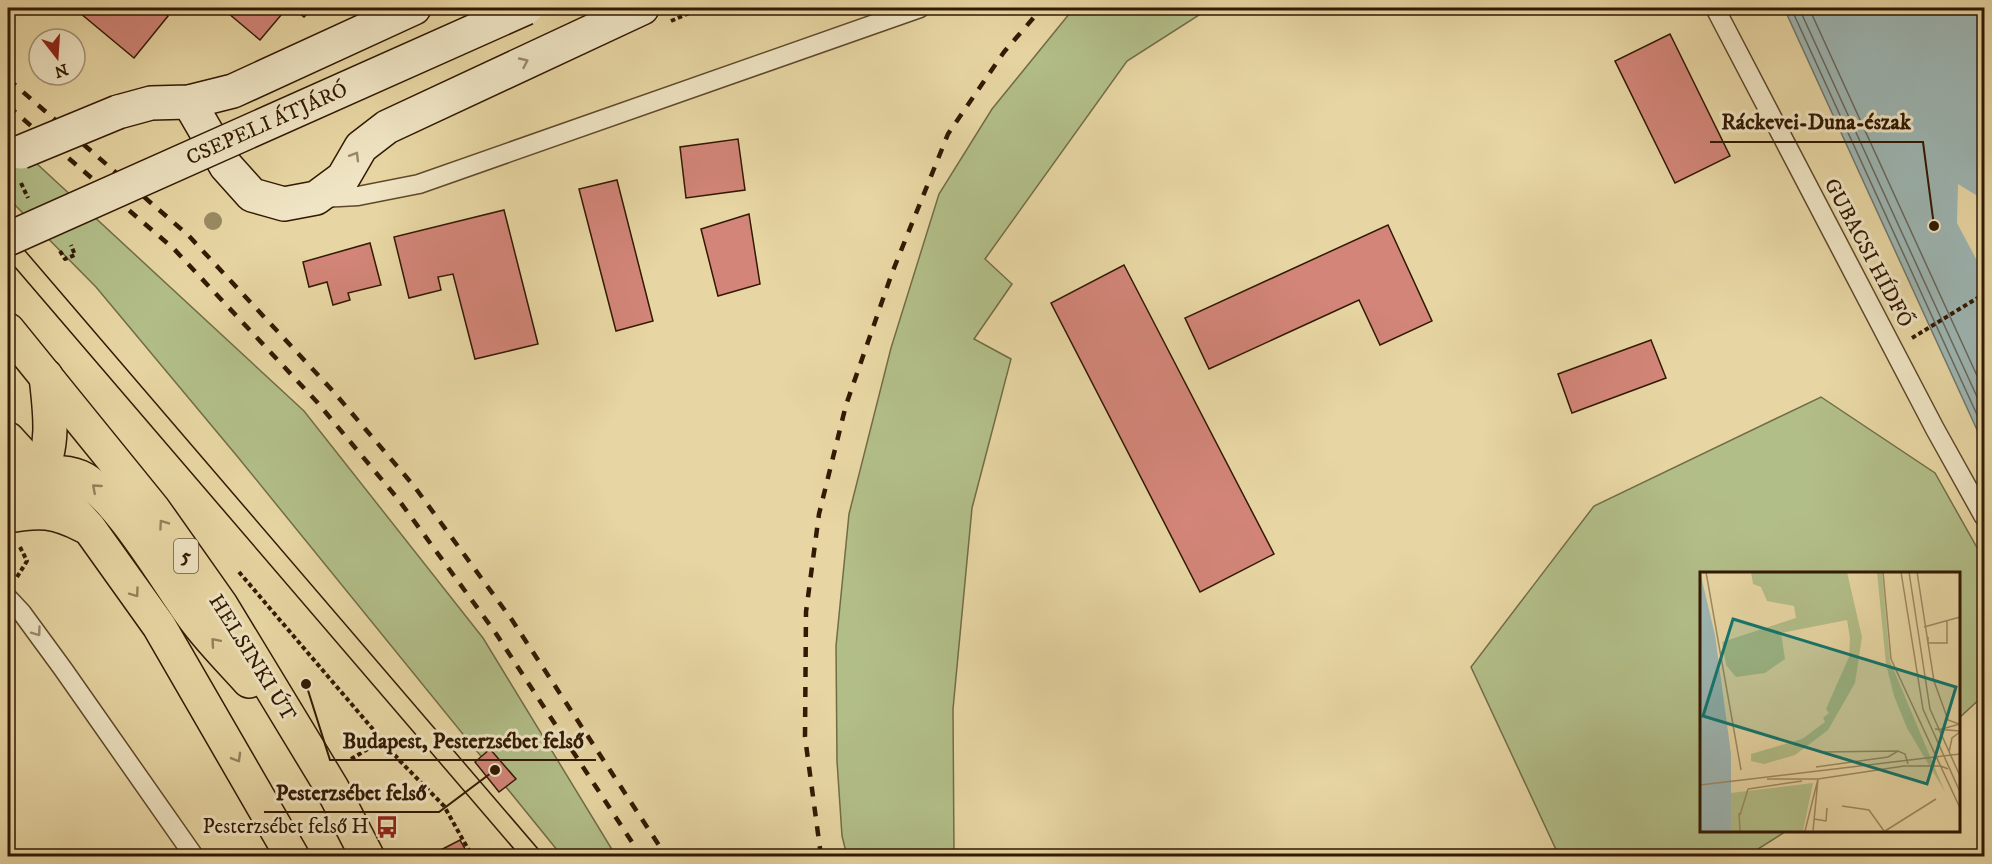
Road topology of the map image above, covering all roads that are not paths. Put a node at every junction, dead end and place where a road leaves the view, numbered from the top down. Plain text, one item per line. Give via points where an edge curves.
1 (414, 8) edge
2 (526, 8) edge
3 (642, 8) edge
4 (920, 8) edge
5 (1715, 8) edge
6 (189, 102) junction
7 (12, 164) edge
8 (316, 198) junction
9 (8, 238) edge
10 (8, 330) edge
11 (46, 376) junction
12 (8, 439) edge
13 (23, 475) edge
14 (8, 502) edge
15 (1984, 517) edge
16 (12, 527) edge
17 (89, 528) junction
18 (8, 598) edge
19 (309, 749) junction
20 (194, 856) edge
21 (292, 856) edge
22 (367, 856) edge

1 - 6 main road via 233,91
2 - 9 main road, CSEPELI ÁTJÁRÓ, bridge
8 -> 3 main road via 343,178 361,147 387,127
4 - 8 lane via 419,184 358,196
5 - 15 lane, GUBACSI HÍDFŐ
6 - 7 main road, bridge via 151,103 118,112
6 - 8 main road via 226,166 252,195 284,204
10 - 11 main road, HELSINKI ÚT / 5
11 - 13 main road via 51,423
19 -> 11 main road, HELSINKI ÚT / 5 via 220,605 154,510
12 - 13 main road
13 - 14 main road
13 - 17 main road
19 -> 13 main road via 198,623 96,485 78,476
16 - 17 main road via 36,511 61,514
17 -> 21 main road via 159,626
18 -> 20 lane via 63,669
19 - 22 main road, HELSINKI ÚT / 5

